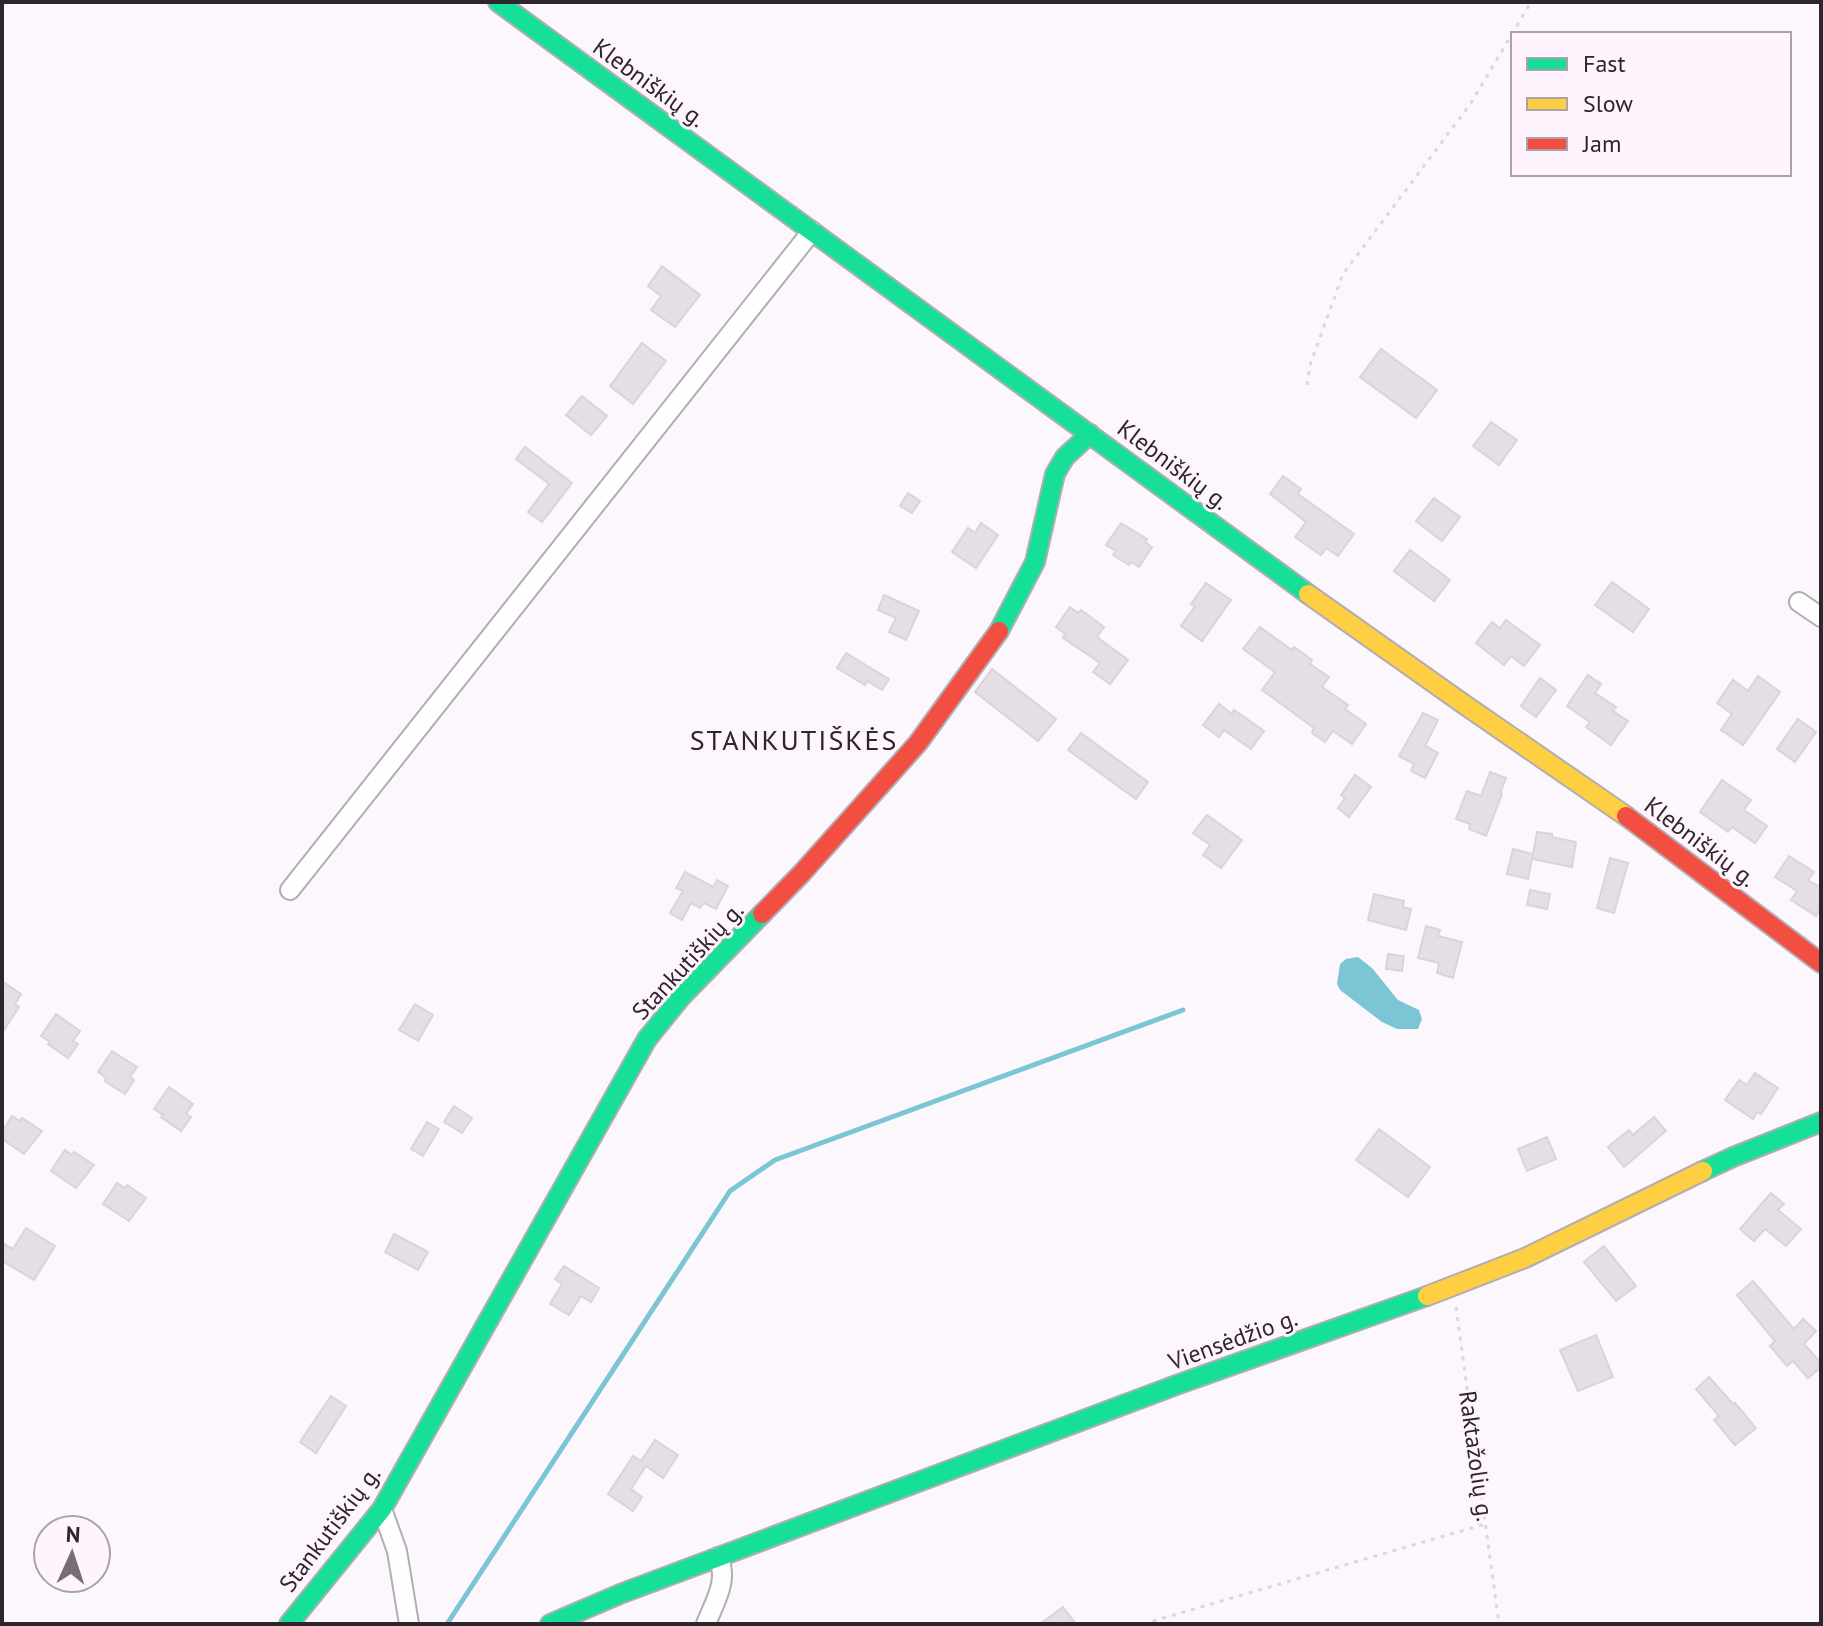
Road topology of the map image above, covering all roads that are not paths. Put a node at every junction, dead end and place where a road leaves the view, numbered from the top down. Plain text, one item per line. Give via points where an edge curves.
1 (498, 2) edge
2 (812, 231) junction
3 (1090, 434) junction
4 (1799, 602) dead end
5 (1821, 617) edge
6 (290, 890) dead end
7 (1821, 963) edge
8 (1821, 1122) edge
9 (382, 1509) junction
10 (718, 1557) junction
11 (289, 1624) edge
12 (409, 1624) edge
13 (550, 1624) edge
14 (706, 1624) edge

1 - 2 street, Klebniškių g.
2 - 3 street, Klebniškių g.
2 - 6 street
3 - 7 street, Klebniškių g. via 1649,832
3 - 9 street, Stankutiškių g. via 1055,474 1035,562 999,632 954,694 918,743 647,1039
4 - 5 street
8 - 10 street, Viensėdžio g. via 1733,1157 1454,1287
9 - 11 street, Stankutiškių g.
9 - 12 street via 397,1551
10 - 13 street, Viensėdžio g.
10 - 14 street via 724,1578

